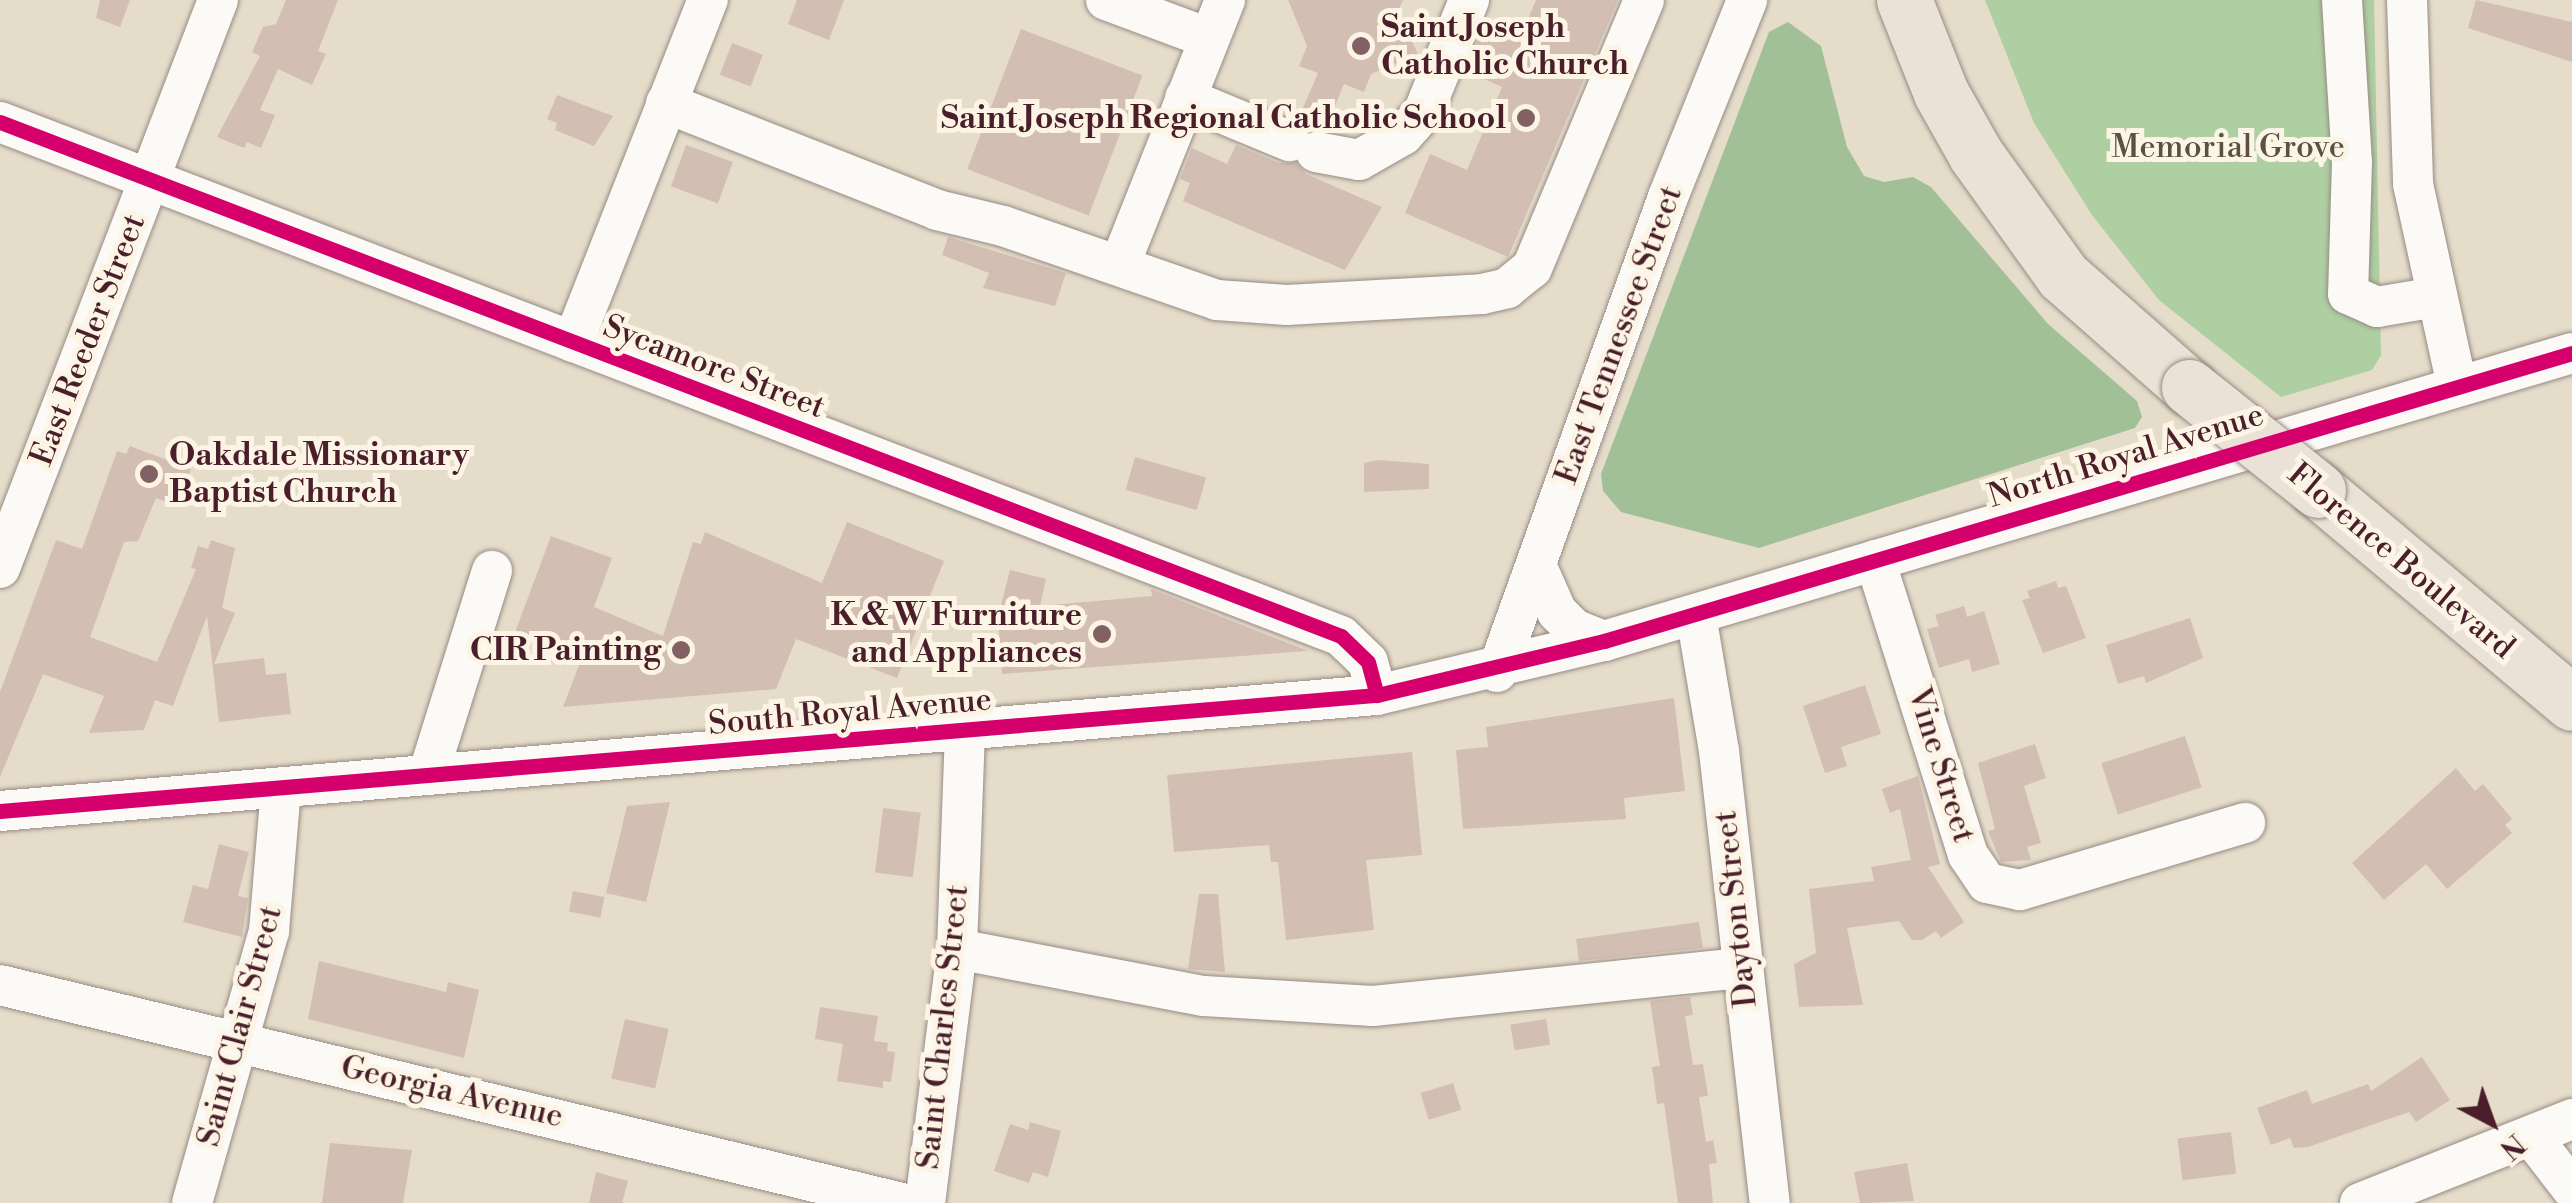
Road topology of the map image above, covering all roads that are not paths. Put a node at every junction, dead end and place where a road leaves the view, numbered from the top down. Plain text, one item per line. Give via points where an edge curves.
1 (218, 0) edge
2 (708, 0) edge
3 (1106, 0) edge
4 (1225, 0) edge
5 (1468, 0) edge
6 (1644, 0) edge
7 (1747, 0) edge
8 (2342, 0) edge
9 (2407, 0) edge
10 (1909, 7) edge
11 (1208, 38) junction
12 (1185, 98) junction
13 (666, 102) junction
14 (0, 122) edge
15 (150, 177) junction
16 (1120, 264) junction
17 (2436, 297) junction
18 (573, 342) junction
19 (2572, 354) edge
20 (2457, 386) junction
21 (1875, 560) junction
22 (1536, 565) junction
23 (0, 568) edge
24 (492, 571) dead end
25 (1696, 615) junction
26 (1604, 642) junction
27 (1498, 672) junction
28 (1377, 695) junction
29 (2572, 703) edge
30 (965, 730) junction
31 (428, 775) junction
32 (281, 788) junction
33 (0, 811) edge
34 (2245, 823) dead end
35 (957, 949) junction
36 (1743, 968) junction
37 (0, 985) edge
38 (239, 1041) junction
39 (2572, 1119) edge
40 (2532, 1137) junction
41 (2572, 1189) edge
42 (192, 1203) edge
43 (902, 1203) edge
44 (925, 1203) edge
45 (1770, 1203) edge
46 (2360, 1203) edge

1 - 15 street, East Reeder Street
2 - 13 street
3 - 11 street
4 - 11 street
5 - 12 street via 1423,113 1403,136 1359,160 1302,146
6 - 16 street via 1532,268 1507,288 1287,305 1217,300
7 - 22 street, East Tennessee Street via 1668,197
8 - 17 street via 2352,162 2348,294 2377,307
9 - 17 street via 2413,184
10 - 29 highway, Florence Boulevard, bridge via 1976,155 2064,276
11 - 12 street
12 - 16 street
13 - 16 street via 937,210
13 - 18 street
14 - 15 street, Sycamore Street
15 - 18 street, Sycamore Street
15 - 23 street, East Reeder Street
17 - 20 street
18 - 28 street, Sycamore Street via 1341,636 1368,662
19 - 20 street, North Royal Avenue
20 - 21 street, North Royal Avenue
21 - 25 street, North Royal Avenue
21 - 34 street, Vine Street via 1968,855 1987,882 2020,890
22 - 26 street via 1557,612 1574,629
22 - 27 street, East Tennessee Street
24 - 31 street
25 - 26 street, South Royal Avenue
25 - 36 street, Dayton Street
26 - 27 street, South Royal Avenue
27 - 28 street, South Royal Avenue
28 - 30 street, South Royal Avenue
30 - 31 street, South Royal Avenue
30 - 35 street, Saint Charles Street
31 - 32 street, South Royal Avenue
32 - 33 street, South Royal Avenue
32 - 38 street, Saint Clair Street via 272,912
35 - 36 street via 1204,996 1373,1006
35 - 44 street, Saint Charles Street
36 - 45 street, Dayton Street
37 - 38 street, Georgia Avenue
38 - 42 street, Saint Clair Street
38 - 43 street, Georgia Avenue
39 - 40 street
40 - 41 street
40 - 46 street

